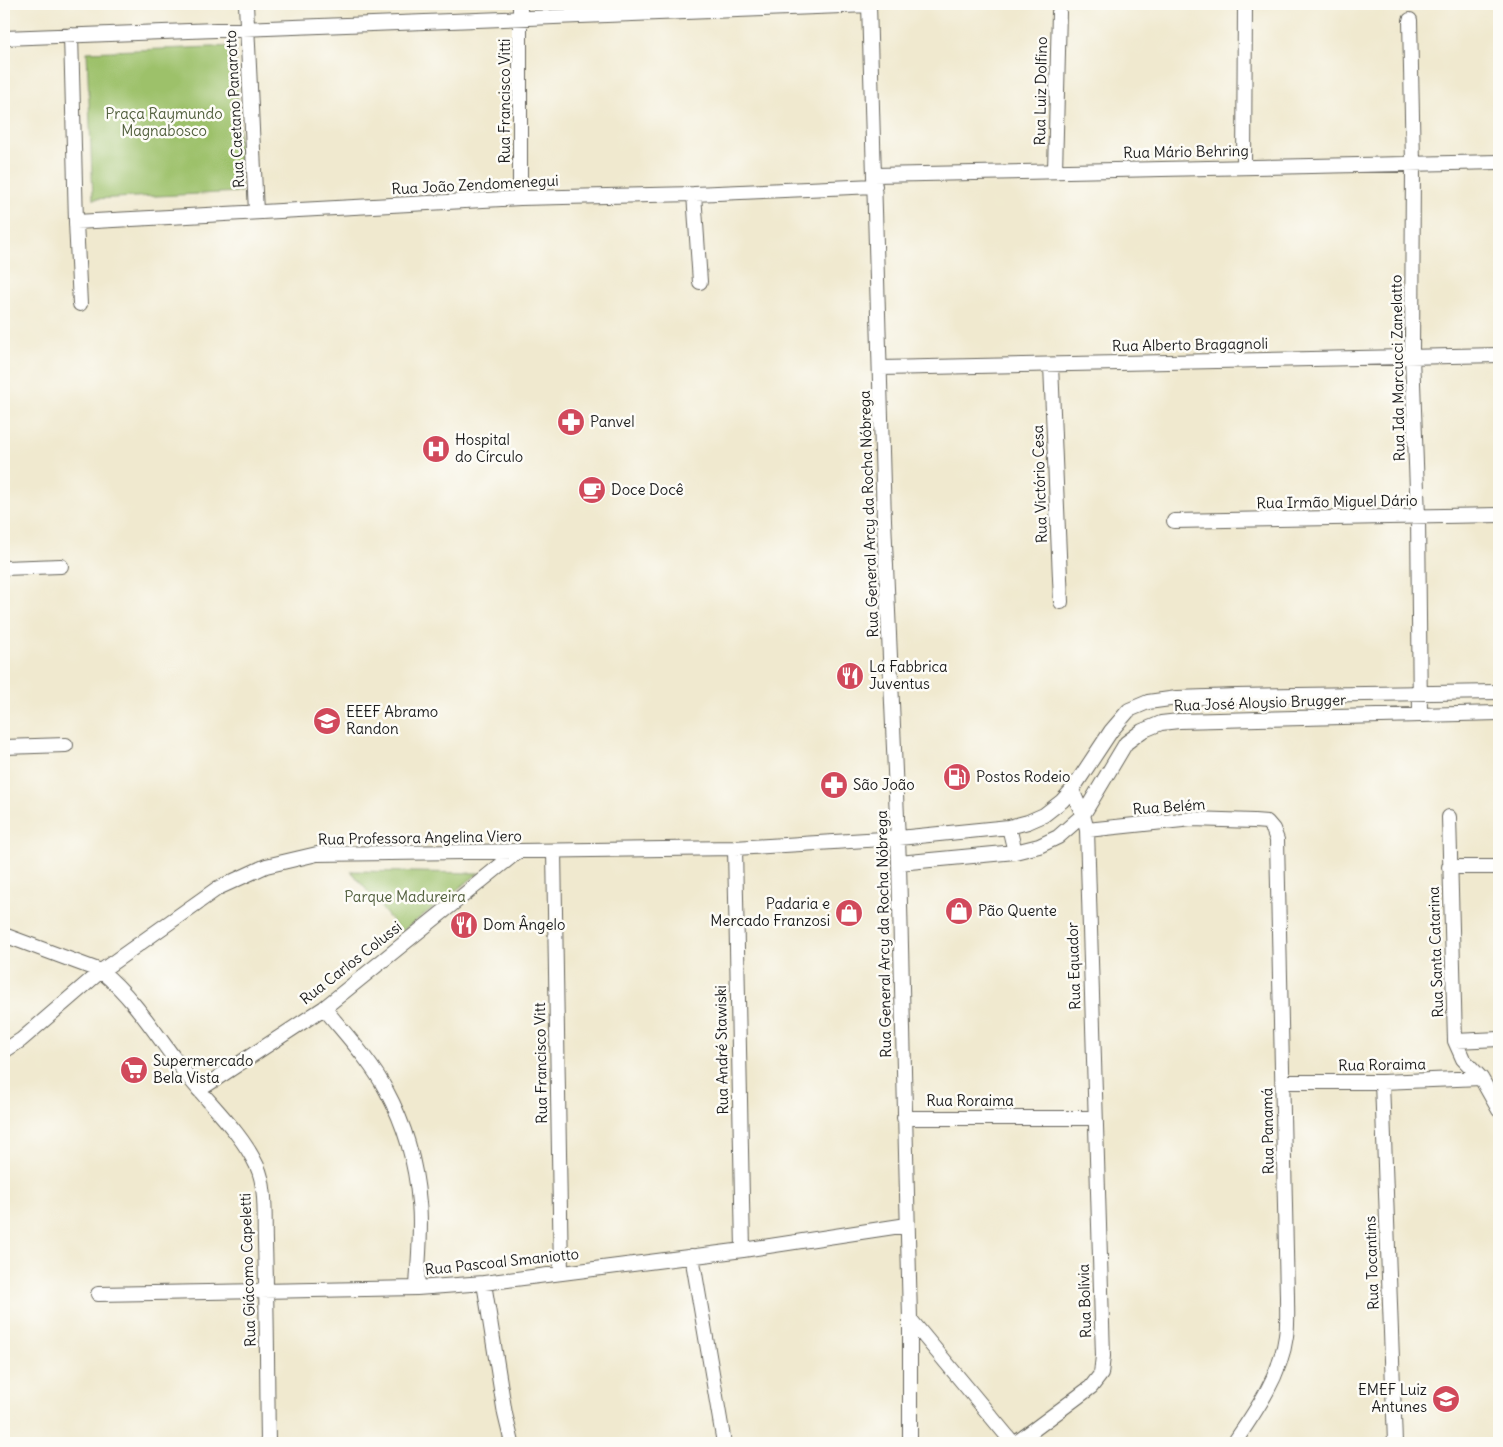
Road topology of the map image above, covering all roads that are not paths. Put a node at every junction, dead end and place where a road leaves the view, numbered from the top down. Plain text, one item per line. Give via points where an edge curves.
1 (246, 4) edge
2 (520, 4) edge
3 (1245, 4) edge
4 (869, 5) edge
5 (1059, 12) dead end
6 (521, 18) junction
7 (1410, 20) dead end
8 (248, 29) junction
9 (71, 36) junction
10 (4, 38) edge
11 (1499, 162) edge
12 (1413, 164) junction
13 (1244, 167) junction
14 (1055, 171) junction
15 (874, 180) junction
16 (694, 194) junction
17 (520, 198) junction
18 (256, 212) junction
19 (76, 222) junction
20 (700, 282) dead end
21 (80, 304) dead end
22 (1499, 355) edge
23 (1412, 356) junction
24 (1051, 365) junction
25 (881, 368) junction
26 (1499, 515) edge
27 (1418, 517) junction
28 (1174, 521) dead end
29 (61, 566) dead end
30 (4, 568) edge
31 (1061, 602) dead end
32 (1499, 692) edge
33 (1420, 694) junction
34 (1237, 696) junction
35 (1177, 698) junction
36 (1499, 713) edge
37 (1420, 715) junction
38 (1237, 719) junction
39 (1179, 721) junction
40 (1111, 731) junction
41 (1126, 742) junction
42 (66, 745) dead end
43 (4, 747) edge
44 (1072, 790) junction
45 (1083, 815) junction
46 (1449, 817) dead end
47 (1254, 821) joint
48 (1009, 827) junction
49 (1087, 830) junction
50 (899, 838) junction
51 (735, 848) junction
52 (554, 851) junction
53 (517, 852) junction
54 (1015, 852) junction
55 (899, 863) junction
56 (1449, 867) junction
57 (1499, 867) edge
58 (4, 935) edge
59 (100, 971) junction
60 (324, 1008) junction
61 (1499, 1039) edge
62 (1455, 1041) junction
63 (4, 1051) edge
64 (1481, 1078) junction
65 (1283, 1082) junction
66 (1382, 1082) junction
67 (199, 1090) junction
68 (1499, 1108) edge
69 (904, 1118) junction
70 (1095, 1118) junction
71 (906, 1226) junction
72 (743, 1250) junction
73 (692, 1256) junction
74 (561, 1273) junction
75 (484, 1283) junction
76 (417, 1288) junction
77 (267, 1291) junction
78 (98, 1294) dead end
79 (910, 1319) junction
80 (268, 1443) edge
81 (512, 1443) edge
82 (724, 1443) edge
83 (910, 1443) edge
84 (1014, 1443) edge
85 (1234, 1443) edge
86 (1395, 1443) edge

1 - 8 street, Rua Caetano Panarotto
2 - 6 street, Rua Francisco Vitti
3 - 13 street
4 - 6 street
4 - 15 street, Rua General Arcy da Rocha Nóbrega
5 - 14 street, Rua Luiz Dolfino
6 - 8 street
6 - 17 street, Rua Francisco Vitti
7 - 12 street, Rua Ida Marcucci Zanelatto
8 - 9 street
8 - 18 street, Rua Caetano Panarotto
9 - 10 street
9 - 19 street
11 - 12 street, Rua Mário Behring
12 - 13 street, Rua Mário Behring
12 - 23 street, Rua Ida Marcucci Zanelatto
13 - 14 street, Rua Mário Behring
14 - 15 street, Rua Mário Behring
15 - 16 street, Rua João Zendomenegui
15 - 25 street, Rua General Arcy da Rocha Nóbrega
16 - 17 street, Rua João Zendomenegui
16 - 20 street
17 - 18 street, Rua João Zendomenegui
18 - 19 street, Rua João Zendomenegui
19 - 21 street
22 - 23 street, Rua Alberto Bragagnoli
23 - 24 street, Rua Alberto Bragagnoli
23 - 27 street, Rua Ida Marcucci Zanelatto
24 - 25 street, Rua Alberto Bragagnoli
24 - 31 street, Rua Victório Cesa
25 - 50 street, Rua General Arcy da Rocha Nóbrega via 884,520
26 - 27 street, Rua Irmão Miguel Dário
27 - 28 street, Rua Irmão Miguel Dário
27 - 33 street, Rua Ida Marcucci Zanelatto
29 - 30 street
32 - 33 street, Rua José Aloysio Brugger
33 - 34 street, Rua José Aloysio Brugger
33 - 37 street, Rua Ida Marcucci Zanelatto
34 - 35 street, Rua José Aloysio Brugger
34 - 38 street
35 - 39 street
35 - 40 street, Rua José Aloysio Brugger via 1148,702 1128,710
36 - 37 street, Rua José Aloysio Brugger
37 - 38 street, Rua José Aloysio Brugger
38 - 39 street, Rua José Aloysio Brugger
39 - 41 street, Rua José Aloysio Brugger via 1161,723
40 - 41 street
40 - 44 street, Rua José Aloysio Brugger
41 - 45 street, Rua José Aloysio Brugger
42 - 43 street
44 - 45 street, Rua Equador
44 - 48 street, Rua José Aloysio Brugger via 1044,815
45 - 49 street, Rua Equador
45 - 54 street, Rua José Aloysio Brugger via 1058,837
46 - 56 street, Rua Santa Catarina
47 - 49 street, Rua Belém via 1192,820
47 - 65 street, Rua Panamá via 1267,822 1277,840
48 - 50 street, Rua José Aloysio Brugger
48 - 54 street
49 - 70 street, Rua Equador
50 - 51 street, Rua Professora Angelina Viero
50 - 55 street, Rua General Arcy da Rocha Nóbrega
51 - 52 street, Rua Professora Angelina Viero
51 - 72 street, Rua André Stawiski
52 - 53 street, Rua Professora Angelina Viero
52 - 74 street, Rua Francisco Vitt
53 - 59 street, Rua Professora Angelina Viero via 317,854 266,866 218,888
53 - 60 street, Rua Carlos Colussi
54 - 55 street, Rua José Aloysio Brugger
55 - 69 street, Rua General Arcy da Rocha Nóbrega
56 - 57 street
56 - 62 street, Rua Santa Catarina
58 - 59 street
59 - 63 street, Rua Professora Angelina Viero
59 - 67 street, Rua Giácomo Capeletti via 128,997
60 - 67 street, Rua Carlos Colussi
60 - 76 street via 386,1090 402,1126 420,1205
61 - 62 street
62 - 64 street, Rua Santa Catarina
64 - 66 street, Rua Roraima
64 - 68 street, Rua Santa Catarina
65 - 66 street, Rua Roraima
65 - 85 street, Rua Panamá via 1286,1336 1279,1365 1256,1410
66 - 86 street, Rua Tocantins
67 - 77 street, Rua Giácomo Capeletti via 239,1137 258,1169 263,1195
69 - 70 street, Rua Roraima
69 - 71 street, Rua General Arcy da Rocha Nóbrega
70 - 84 street, Rua Bolívia via 1101,1374 1091,1387
71 - 72 street, Rua Pascoal Smaniotto
71 - 79 street, Rua General Arcy da Rocha Nóbrega
72 - 73 street, Rua Pascoal Smaniotto
73 - 74 street, Rua Pascoal Smaniotto
73 - 82 street
74 - 75 street, Rua Pascoal Smaniotto
75 - 76 street, Rua Pascoal Smaniotto
75 - 81 street
76 - 77 street, Rua Pascoal Smaniotto
77 - 78 street, Rua Pascoal Smaniotto
77 - 80 street, Rua Giácomo Capeletti
79 - 83 street, Rua General Arcy da Rocha Nóbrega
79 - 84 street

